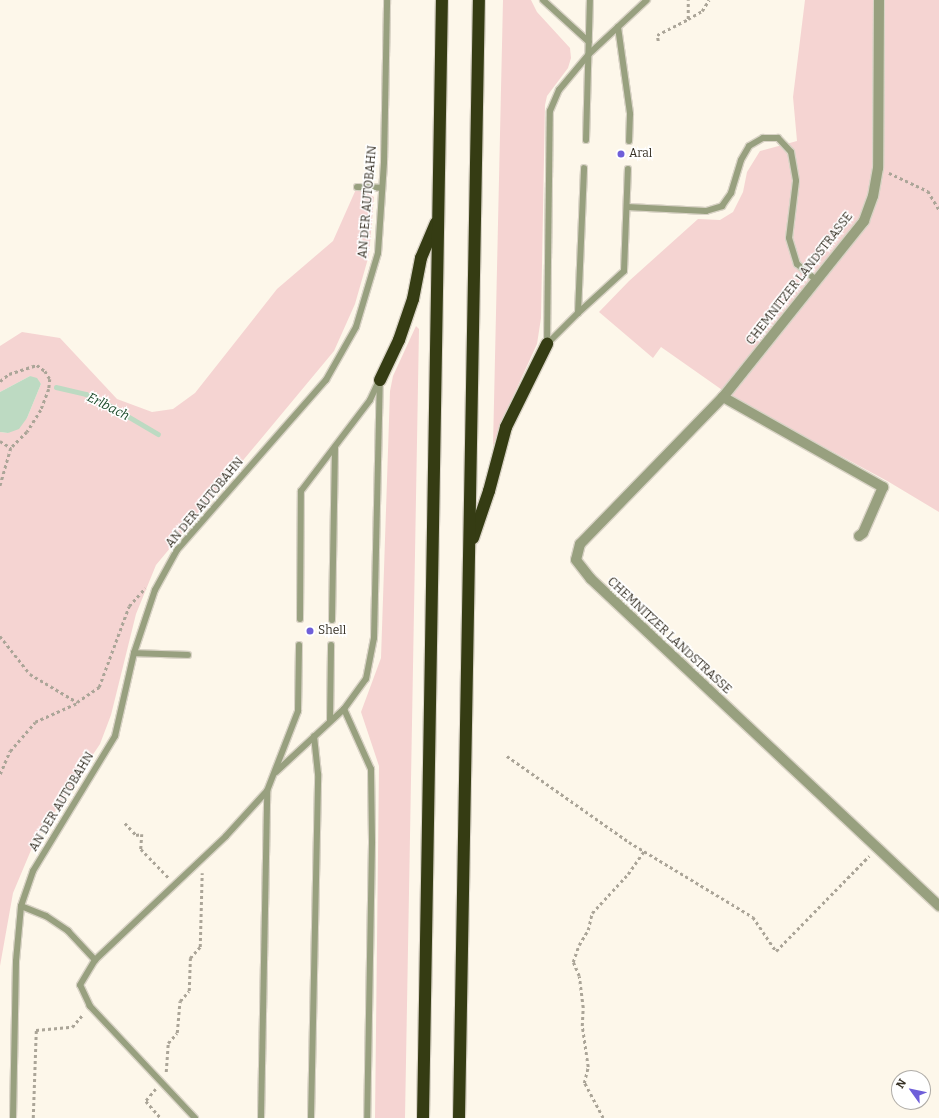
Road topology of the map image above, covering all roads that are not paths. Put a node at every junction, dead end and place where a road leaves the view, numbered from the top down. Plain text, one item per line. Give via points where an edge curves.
1 (387, 0) edge
2 (442, 0) edge
3 (479, 0) edge
4 (543, 0) edge
5 (590, 0) edge
6 (879, 0) edge
7 (646, 1) edge
8 (618, 27) junction
9 (590, 42) junction
10 (589, 54) junction
11 (586, 140) dead end
12 (629, 141) dead end
13 (584, 168) dead end
14 (628, 169) dead end
15 (357, 187) dead end
16 (382, 188) junction
17 (627, 207) junction
18 (439, 218) junction
19 (816, 280) junction
20 (578, 312) junction
21 (547, 344) junction
22 (380, 380) junction
23 (723, 397) junction
24 (335, 447) junction
25 (859, 536) dead end
26 (469, 548) junction
27 (300, 619) dead end
28 (332, 620) dead end
29 (299, 645) dead end
30 (332, 645) dead end
31 (134, 653) junction
32 (188, 656) dead end
33 (344, 709) junction
34 (330, 721) junction
35 (314, 736) junction
36 (273, 774) junction
37 (267, 791) junction
38 (21, 906) junction
39 (939, 906) edge
40 (95, 960) junction
41 (12, 1118) edge
42 (195, 1118) edge
43 (261, 1118) edge
44 (311, 1118) edge
45 (367, 1118) edge
46 (422, 1118) edge
47 (459, 1118) edge

1 - 16 lane, AN DER AUTOBAHN
2 - 18 highway
3 - 26 highway
4 - 9 lane
5 - 9 lane
6 - 19 street, CHEMNITZER LANDSTRASSE via 878,168 873,196 864,221
7 - 8 lane
8 - 10 lane
8 - 12 lane via 630,114
9 - 10 lane
10 - 11 lane
10 - 21 lane via 559,90 550,111
13 - 20 lane
14 - 17 lane
15 - 16 lane
16 - 31 lane, AN DER AUTOBAHN via 378,253 356,327 326,380 178,550 155,590
17 - 19 lane via 706,211 722,206 731,193 741,160 750,146 763,138 778,138 791,152 796,181 789,238 797,264
17 - 20 lane via 624,271
18 - 22 highway via 421,258 413,299 399,340
18 - 46 highway
19 - 23 street, CHEMNITZER LANDSTRASSE
20 - 21 lane
21 - 26 highway via 506,427 489,491
22 - 24 lane via 370,400
22 - 33 lane via 374,638 366,678
23 - 25 street via 883,487 863,533
23 - 39 street, CHEMNITZER LANDSTRASSE via 580,544 576,560 591,579
24 - 27 lane via 301,491
24 - 28 lane
26 - 47 highway
29 - 36 lane via 298,711
30 - 34 lane
31 - 32 lane
31 - 38 lane, AN DER AUTOBAHN via 115,736 33,871
33 - 34 lane
33 - 45 lane via 371,770
34 - 35 lane
35 - 36 lane
35 - 44 lane via 318,774
36 - 37 lane
37 - 40 lane via 202,858
37 - 43 lane
38 - 40 lane via 46,916 68,931
38 - 41 lane, AN DER AUTOBAHN via 16,961
40 - 42 lane via 80,985 90,1006

